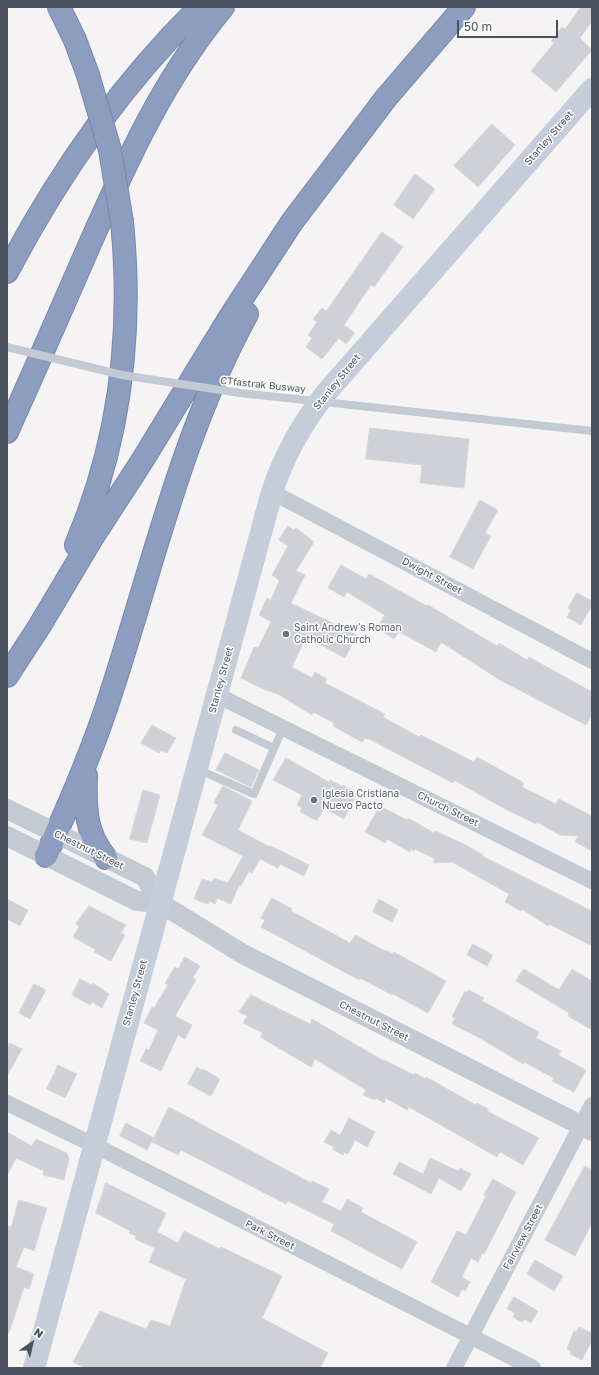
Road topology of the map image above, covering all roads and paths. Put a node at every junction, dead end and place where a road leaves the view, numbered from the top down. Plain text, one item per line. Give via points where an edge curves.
1 (59, 7) edge
2 (200, 7) edge
3 (223, 7) edge
4 (464, 7) edge
5 (592, 89) edge
6 (330, 169) junction
7 (7, 272) edge
8 (7, 347) edge
9 (319, 402) junction
10 (592, 431) edge
11 (7, 432) edge
12 (272, 492) junction
13 (50, 609) junction
14 (592, 661) edge
15 (7, 676) edge
16 (217, 695) junction
17 (283, 728) junction
18 (236, 730) dead end
19 (274, 748) junction
20 (87, 763) junction
21 (197, 769) junction
22 (7, 809) edge
23 (57, 833) junction
24 (7, 836) edge
25 (46, 856) junction
26 (106, 858) junction
27 (592, 881) edge
28 (160, 903) junction
29 (7, 1103) edge
30 (592, 1105) edge
31 (586, 1129) edge
32 (94, 1145) junction
33 (470, 1337) junction
34 (34, 1368) edge
35 (454, 1368) edge
36 (532, 1368) edge

1 - 13 highway, bridge via 88,74 110,150 122,222 126,273 126,327 116,411 107,454 93,500
2 - 7 highway via 153,56 104,117 51,195
3 - 11 highway via 181,64 138,138
4 - 6 highway via 386,98
5 - 9 main road, Stanley Street
6 - 13 highway via 245,292
6 - 20 highway via 241,324 198,417 114,686
8 - 9 lane, CTfastrak Busway, bridge via 122,375 196,388
9 - 10 lane, CTfastrak Busway
9 - 12 main road, Stanley Street via 292,446
12 - 14 street, Dwight Street
12 - 16 main road, Stanley Street
13 - 15 highway
16 - 17 street, Church Street
16 - 21 main road, Stanley Street
17 - 19 lane
17 - 27 street, Church Street
18 - 19 lane
19 - 21 lane via 254,794
20 - 23 highway
20 - 26 highway via 87,819 92,837
21 - 28 main road, Stanley Street
22 - 23 street, Chestnut Street
23 - 25 highway
23 - 26 street, Chestnut Street
24 - 25 street, Chestnut Street
25 - 28 street, Chestnut Street via 137,901
26 - 28 street, Chestnut Street via 144,877
28 - 31 street, Chestnut Street via 243,954
28 - 32 main road, Stanley Street
29 - 32 street, Park Street
30 - 31 street, Fairview Street
31 - 33 street, Fairview Street
32 - 33 street, Park Street
32 - 34 main road, Stanley Street
33 - 35 street, Fairview Street
33 - 36 street, Park Street

